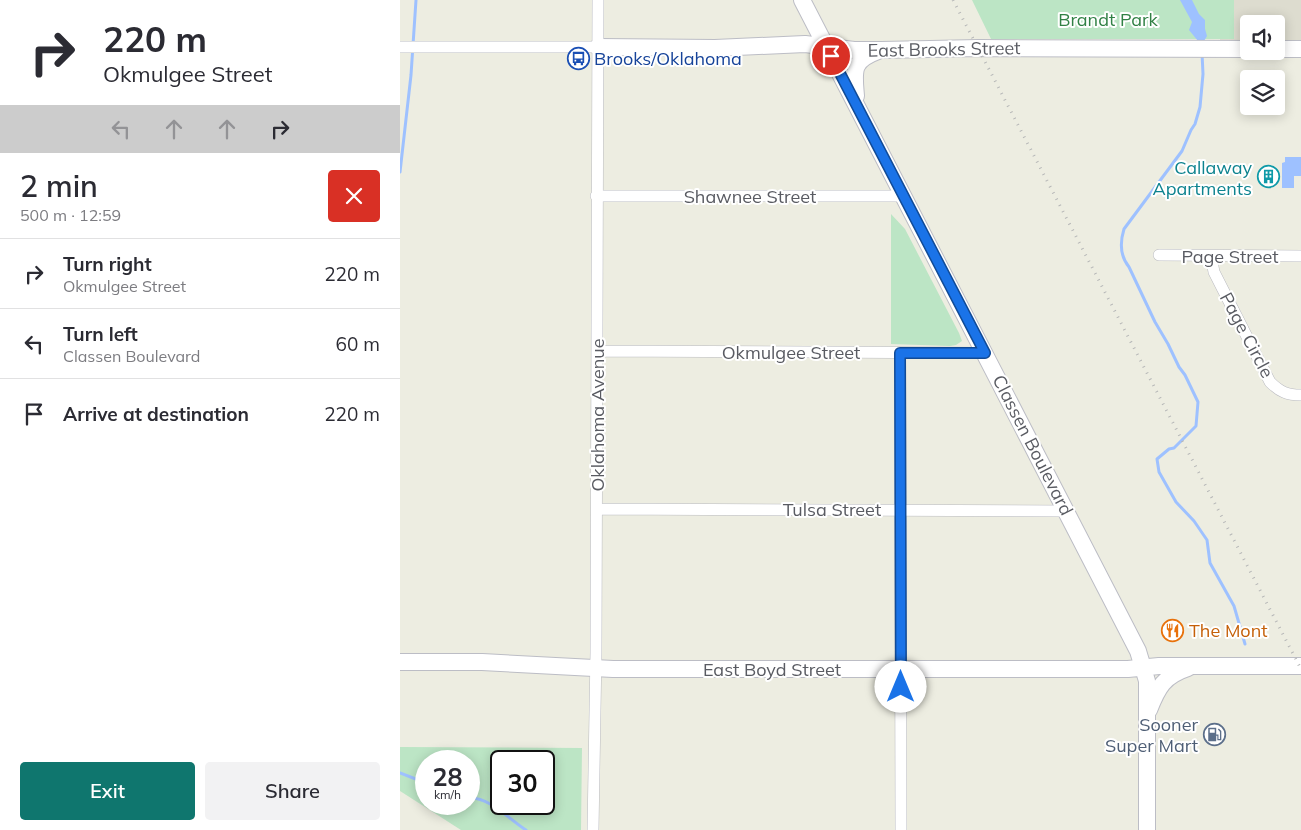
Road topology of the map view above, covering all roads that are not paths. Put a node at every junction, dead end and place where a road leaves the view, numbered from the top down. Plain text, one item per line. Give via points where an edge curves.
1 (598, 0) edge
2 (805, 6) edge
3 (787, 44) junction
4 (826, 46) junction
5 (400, 47) edge
6 (598, 47) junction
7 (1240, 49) edge
8 (1285, 49) edge
9 (1301, 49) edge
10 (881, 50) junction
11 (857, 106) junction
12 (596, 196) junction
13 (904, 196) junction
14 (1159, 255) dead end
15 (1211, 256) junction
16 (1301, 256) edge
17 (597, 351) junction
18 (900, 353) junction
19 (985, 353) junction
20 (1301, 395) edge
21 (596, 509) junction
22 (900, 510) junction
23 (1067, 510) junction
24 (400, 662) edge
25 (1196, 666) junction
26 (1301, 666) edge
27 (1144, 667) junction
28 (596, 668) junction
29 (901, 669) junction
30 (1147, 717) junction
31 (593, 830) edge
32 (901, 830) edge
33 (1146, 830) edge

1 - 6 street, Oklahoma Avenue
2 - 3 street via 806,35
2 - 4 street, Classen Boulevard
3 - 4 street, East Brooks Street
3 - 6 street, East Brooks Street via 715,48
4 - 10 street, East Brooks Street
4 - 11 street, Classen Boulevard
5 - 6 street, East Brooks Street
6 - 12 street, Oklahoma Avenue
7 - 10 street, East Brooks Street
8 - 9 street
10 - 11 street via 856,65
11 - 13 street, Classen Boulevard
12 - 13 street, Shawnee Street
12 - 17 street, Oklahoma Avenue
13 - 19 street, Classen Boulevard
14 - 15 street, Page Street
15 - 16 street, Page Street
15 - 20 street, Page Circle via 1214,272 1270,382 1280,392
17 - 18 street, Okmulgee Street
17 - 21 street, Oklahoma Avenue
18 - 19 street, Okmulgee Street
18 - 22 street
19 - 23 street, Classen Boulevard
21 - 22 street, Tulsa Street
21 - 28 street, Oklahoma Avenue
22 - 23 street, Tulsa Street
22 - 29 street
23 - 27 street, Classen Boulevard
24 - 28 street, East Boyd Street via 482,662
25 - 26 street, East Boyd Street
25 - 27 street, East Boyd Street
25 - 30 street via 1164,680
27 - 29 street, East Boyd Street
27 - 30 street, Classen Boulevard
28 - 29 street, East Boyd Street
28 - 31 street, Oklahoma Avenue
29 - 32 street
30 - 33 street, Classen Boulevard

